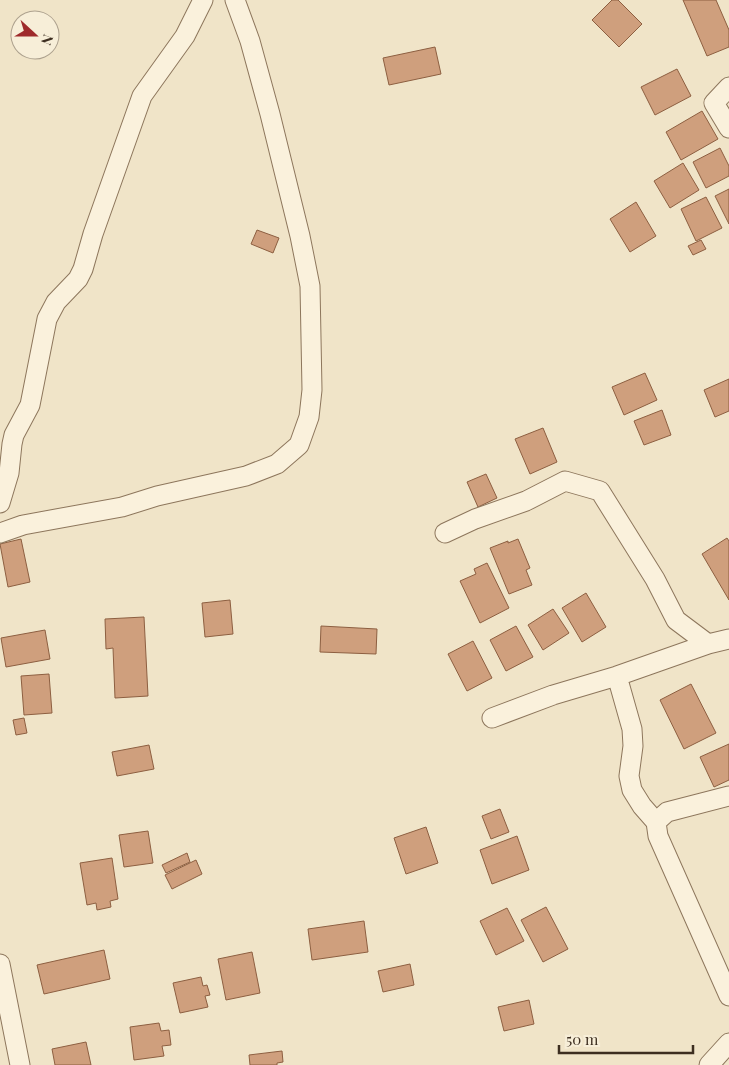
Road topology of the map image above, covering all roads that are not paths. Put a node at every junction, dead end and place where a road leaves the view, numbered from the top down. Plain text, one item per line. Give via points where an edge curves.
1 (203, 0) edge
2 (235, 0) edge
3 (729, 87) edge
4 (729, 128) edge
5 (0, 503) edge
6 (0, 533) edge
7 (445, 533) dead end
8 (729, 639) edge
9 (708, 644) junction
10 (617, 676) junction
11 (492, 718) dead end
12 (729, 796) edge
13 (656, 822) junction
14 (0, 964) edge
15 (729, 996) edge
16 (729, 1044) edge
17 (20, 1065) edge
18 (710, 1065) edge

1 - 5 street via 185,36 142,96 83,269 56,302 47,319 30,405 14,435 9,473
2 - 6 street via 270,114 310,286 312,390 309,417 299,445 277,464 246,476 122,507 23,525
3 - 4 street via 714,103
7 - 9 street via 565,482 600,490 655,579 676,620
8 - 9 street
9 - 10 street
10 - 11 street
10 - 13 street via 632,730 629,776 632,790
12 - 13 street via 667,812
13 - 15 street via 658,836
14 - 17 street
16 - 18 street

